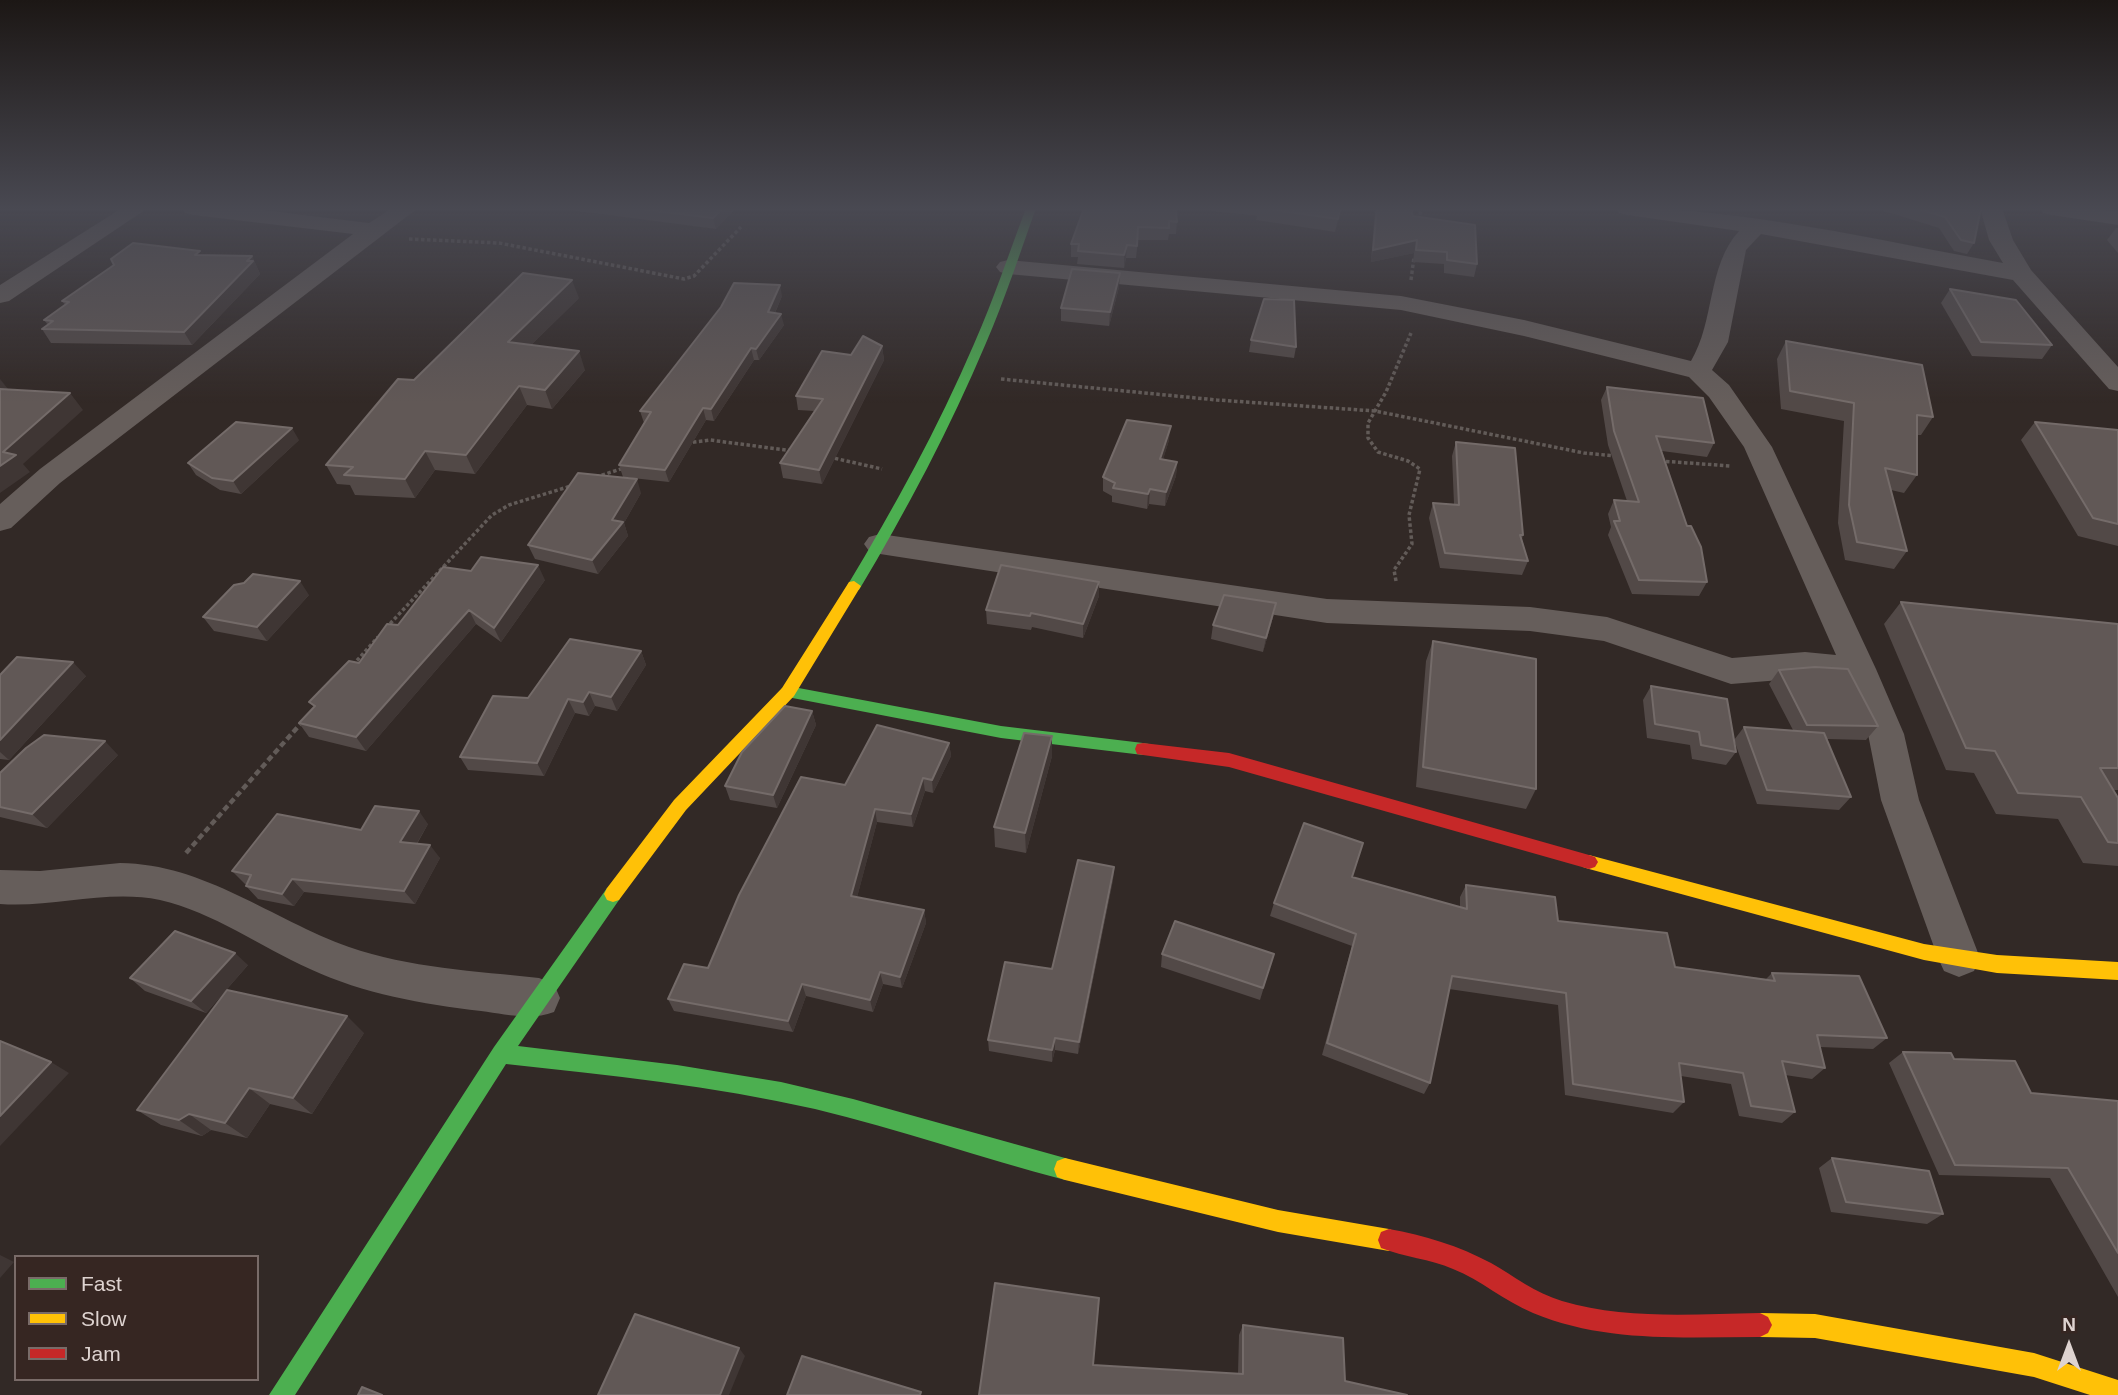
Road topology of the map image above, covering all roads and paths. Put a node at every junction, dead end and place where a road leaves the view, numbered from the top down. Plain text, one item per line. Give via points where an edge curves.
1 (36, 273) edge
2 (317, 273) edge
3 (654, 273) edge
4 (697, 273) edge
5 (1006, 273) edge
6 (1071, 273) edge
7 (1412, 273) edge
8 (1730, 273) edge
9 (2017, 273) edge
10 (2021, 274) joint
11 (0, 296) edge
12 (1412, 306) junction
13 (1698, 371) junction
14 (965, 375) junction
15 (2118, 383) edge
16 (1375, 411) junction
17 (680, 445) edge
18 (797, 452) edge
19 (823, 456) edge
20 (1623, 457) edge
21 (1763, 458) junction
22 (1650, 460) edge
23 (625, 467) edge
24 (588, 480) edge
25 (913, 483) junction
26 (575, 484) edge
27 (0, 521) edge
28 (880, 544) junction
29 (1417, 615) junction
30 (1860, 669) junction
31 (347, 672) edge
32 (788, 692) junction
33 (312, 711) edge
34 (160, 883) junction
35 (0, 887) edge
36 (1959, 958) junction
37 (2118, 971) edge
38 (539, 998) junction
39 (501, 1054) junction
40 (2118, 1392) edge
41 (281, 1395) edge

1 - 11 street
2 - 27 street via 50,476
3 - 4 path via 684,279
5 - 14 street
6 - 12 street
7 - 12 path
8 - 13 street via 1714,342
9 - 10 street
10 - 15 street
12 - 13 street
12 - 16 path
13 - 21 street via 1741,419
14 - 16 path via 1107,391
14 - 25 street
16 - 20 path
16 - 29 path via 1368,423 1373,447 1420,469 1409,515 1412,544 1394,570
17 - 18 path via 710,440
19 - 25 path via 862,462
21 - 22 path via 1728,467
21 - 30 street
23 - 24 path
25 - 28 street
26 - 31 path via 492,515
28 - 29 street via 1327,611
28 - 32 street
29 - 30 street via 1607,629 1731,671 1805,665
30 - 36 street via 1886,734 1900,800
32 - 36 street via 1001,732 1229,760 1732,902
32 - 38 street via 680,805
33 - 34 path
34 - 35 street via 123,880
34 - 38 street via 349,966 415,982
36 - 37 street
38 - 39 street
39 - 40 street via 656,1071 782,1092 881,1115 1060,1168 1278,1221 1416,1244 1471,1265 1537,1303 1573,1314 1632,1324 1815,1326 2034,1365
39 - 41 street

